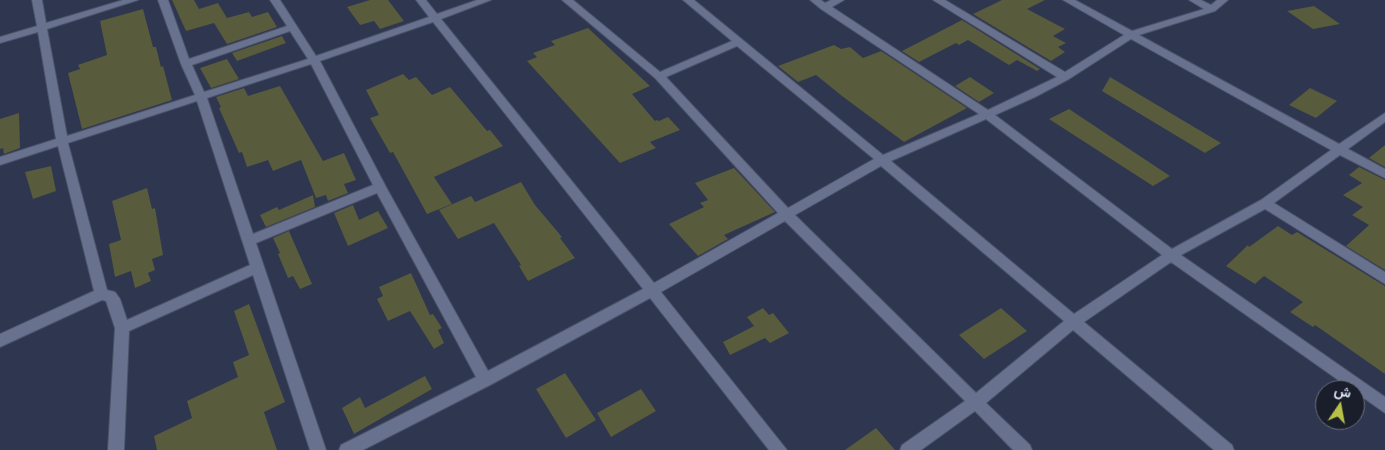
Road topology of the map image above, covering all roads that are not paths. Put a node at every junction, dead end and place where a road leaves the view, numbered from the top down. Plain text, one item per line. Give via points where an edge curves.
1 (37, 0) edge
2 (133, 0) edge
3 (163, 0) edge
4 (275, 0) edge
5 (421, 0) edge
6 (486, 0) edge
7 (567, 0) edge
8 (688, 0) edge
9 (839, 0) edge
10 (938, 0) edge
11 (1068, 0) edge
12 (1194, 0) edge
13 (1223, 0) edge
14 (819, 3) edge
15 (1212, 9) junction
16 (435, 17) junction
17 (292, 27) junction
18 (41, 28) junction
19 (1130, 34) junction
20 (0, 40) edge
21 (738, 42) junction
22 (314, 60) junction
23 (186, 64) junction
24 (659, 76) junction
25 (1065, 77) junction
26 (201, 97) junction
27 (987, 114) junction
28 (1385, 117) edge
29 (62, 140) junction
30 (1341, 150) junction
31 (882, 160) junction
32 (0, 161) edge
33 (1385, 174) edge
34 (380, 187) junction
35 (1265, 203) junction
36 (787, 214) junction
37 (248, 241) junction
38 (1171, 255) junction
39 (257, 268) junction
40 (1385, 279) edge
41 (651, 291) junction
42 (101, 294) junction
43 (1073, 322) junction
44 (122, 328) junction
45 (0, 341) edge
46 (485, 380) junction
47 (976, 402) junction
48 (1385, 406) edge
49 (116, 450) edge
50 (318, 450) edge
51 (347, 450) edge
52 (779, 450) edge
53 (908, 450) edge
54 (1024, 450) edge
55 (1226, 450) edge

1 - 18 street
2 - 18 street
3 - 23 street
4 - 17 street
5 - 16 street
6 - 16 street
7 - 24 street
8 - 21 street
9 - 14 street
10 - 25 street
11 - 19 street
12 - 15 street
13 - 15 street
14 - 27 street
15 - 19 street
16 - 22 street
16 - 41 street
17 - 22 street
17 - 23 street
18 - 20 street
18 - 29 street
19 - 25 street
19 - 30 street
21 - 24 street
21 - 31 street
22 - 26 street
22 - 34 street
23 - 26 street
24 - 36 street
25 - 27 street via 1031,96
26 - 29 street
26 - 37 street
27 - 31 street
27 - 38 street
28 - 30 street
29 - 32 street
29 - 42 street
30 - 33 street
30 - 35 street
31 - 36 street
31 - 43 street
34 - 37 street
34 - 46 street
35 - 38 street
35 - 40 street
36 - 41 street
36 - 47 street
37 - 39 street
38 - 43 street
38 - 48 street
39 - 44 street
39 - 50 street
41 - 46 street
41 - 52 street
42 - 44 street via 110,296 116,303
42 - 45 street
43 - 47 street
43 - 55 street
44 - 49 street
46 - 51 street
47 - 53 street
47 - 54 street

